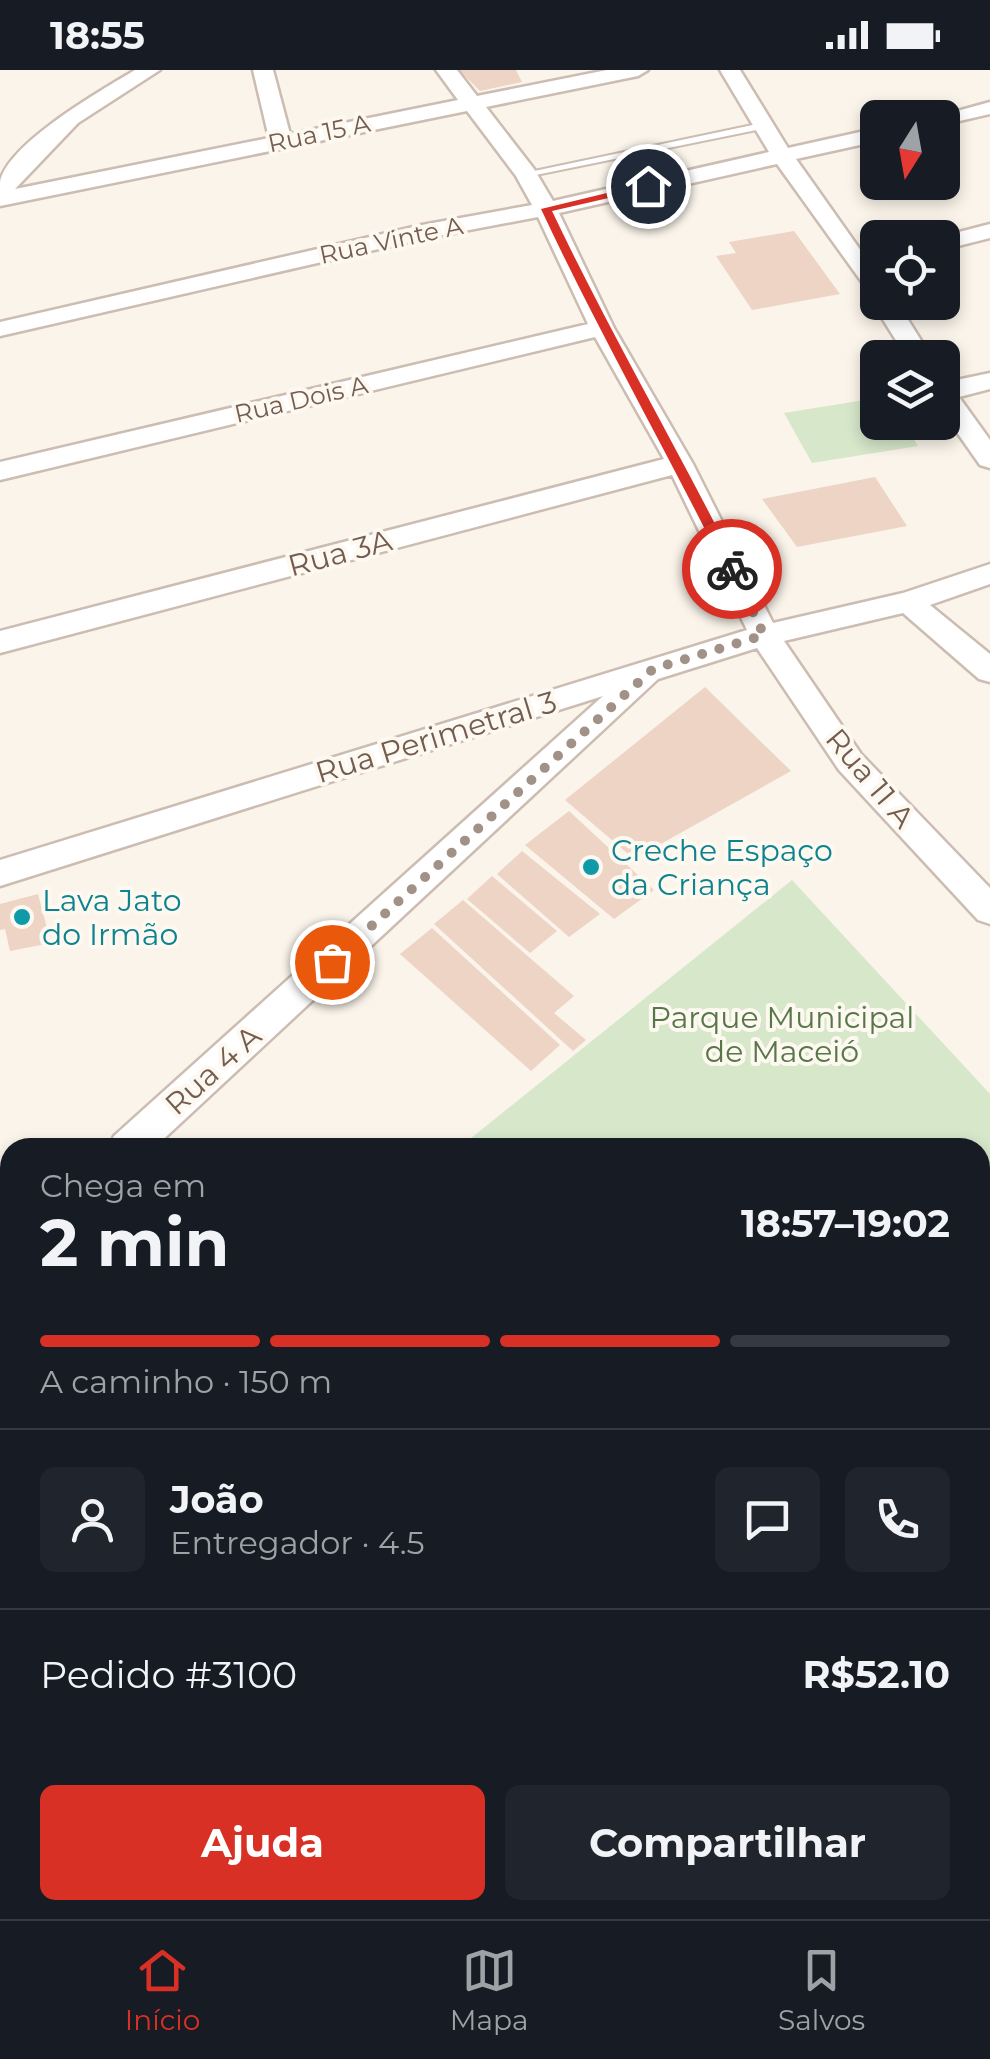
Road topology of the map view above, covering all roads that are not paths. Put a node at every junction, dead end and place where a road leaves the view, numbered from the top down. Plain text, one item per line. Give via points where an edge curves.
1 (150, 70) edge
2 (262, 70) edge
3 (446, 70) edge
4 (638, 70) edge
5 (730, 70) edge
6 (474, 101) junction
7 (990, 108) edge
8 (960, 115) edge
9 (762, 126) junction
10 (860, 138) edge
11 (281, 141) junction
12 (784, 156) junction
13 (526, 174) junction
14 (0, 196) edge
15 (546, 209) junction
16 (990, 232) edge
17 (960, 239) edge
18 (860, 251) edge
19 (602, 328) junction
20 (0, 329) edge
21 (990, 381) edge
22 (960, 388) edge
23 (960, 416) edge
24 (990, 459) edge
25 (680, 464) junction
26 (0, 471) edge
27 (990, 574) edge
28 (908, 602) junction
29 (764, 635) junction
30 (0, 642) edge
31 (653, 669) junction
32 (990, 671) edge
33 (0, 874) edge
34 (990, 910) edge
35 (139, 1138) edge

1 - 14 street via 70,118
2 - 11 street
3 - 6 street, Rua 11 A
4 - 6 street, Rua 15 A
5 - 9 street
6 - 11 street, Rua 15 A
6 - 13 street, Rua 11 A
7 - 8 street
9 - 12 street
9 - 13 lane
10 - 12 street, Rua Vinte A
11 - 14 street, Rua 15 A
12 - 15 street, Rua Vinte A
12 - 18 street
13 - 15 street, Rua 11 A
15 - 19 street, Rua 11 A
15 - 20 street, Rua Vinte A
16 - 17 street
19 - 25 street, Rua 11 A
19 - 26 street, Rua Dois A
21 - 22 street
23 - 24 street
25 - 29 street, Rua 11 A
25 - 30 street, Rua 3A
27 - 28 street, Rua Perimetral 3
28 - 29 street, Rua Perimetral 3
28 - 32 street
29 - 31 street, Rua Perimetral 3
29 - 34 street, Rua 11 A via 850,762
31 - 33 street, Rua Perimetral 3
31 - 35 street, Rua 4 A

